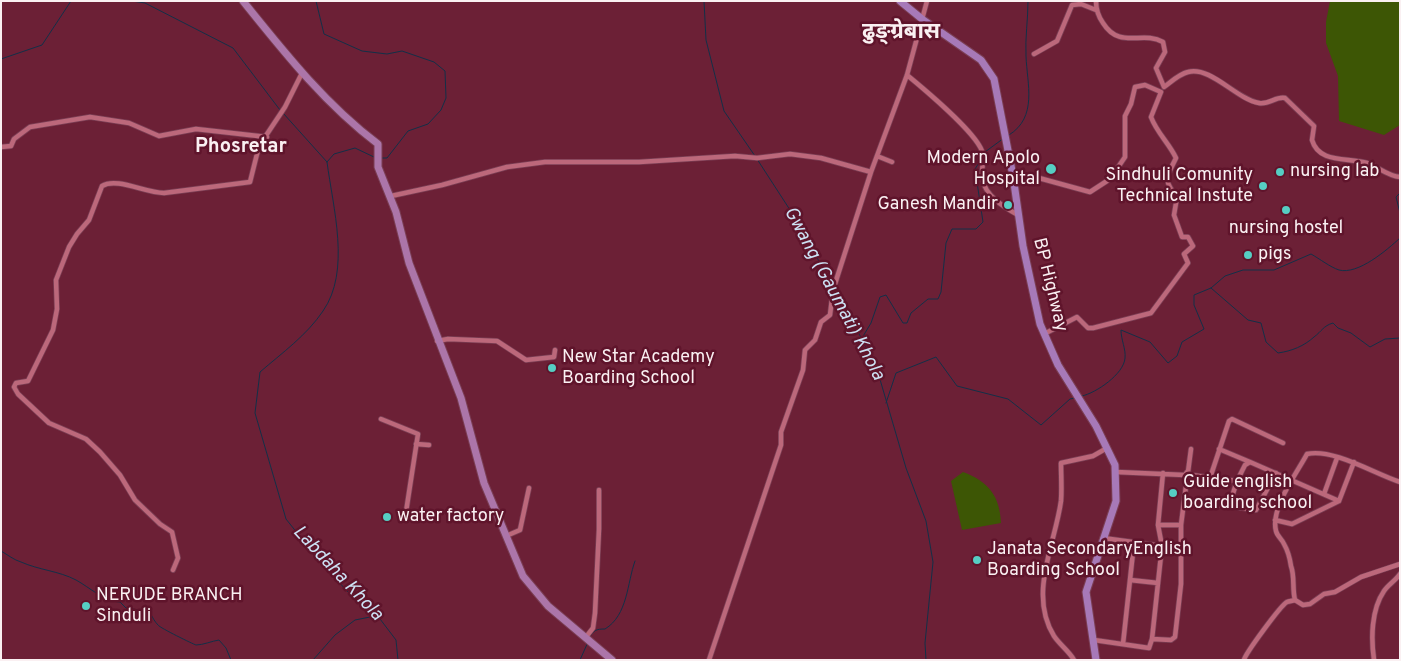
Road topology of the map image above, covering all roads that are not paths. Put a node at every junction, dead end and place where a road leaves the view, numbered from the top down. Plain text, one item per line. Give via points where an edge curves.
1 (243, 1) edge
2 (900, 1) edge
3 (927, 1) edge
4 (1096, 1) edge
5 (1096, 10) junction
6 (922, 19) junction
7 (1034, 54) dead end
8 (302, 73) junction
9 (907, 75) junction
10 (1164, 87) junction
11 (1161, 92) junction
12 (267, 137) junction
13 (1, 147) edge
14 (877, 156) junction
15 (892, 162) dead end
16 (871, 172) junction
17 (1013, 176) junction
18 (1400, 177) edge
19 (391, 196) junction
20 (1018, 215) junction
21 (1044, 334) junction
22 (437, 341) junction
23 (555, 350) dead end
24 (381, 418) dead end
25 (1284, 443) dead end
26 (416, 444) junction
27 (430, 445) dead end
28 (1107, 448) junction
29 (1190, 449) dead end
30 (1219, 449) junction
31 (1337, 458) junction
32 (1250, 462) junction
33 (1354, 462) junction
34 (1116, 472) junction
35 (1163, 473) junction
36 (1276, 473) junction
37 (1188, 475) junction
38 (1210, 478) junction
39 (1291, 479) junction
40 (1236, 481) junction
41 (1400, 482) edge
42 (529, 488) dead end
43 (598, 490) dead end
44 (1324, 494) junction
45 (1185, 500) junction
46 (1339, 501) junction
47 (1229, 506) junction
48 (406, 512) dead end
49 (1275, 520) junction
50 (1181, 524) junction
51 (1158, 525) junction
52 (506, 536) junction
53 (1103, 538) junction
54 (1134, 543) junction
55 (1162, 546) junction
56 (1400, 564) edge
57 (173, 570) dead end
58 (1400, 574) edge
59 (1130, 580) junction
60 (1158, 583) junction
61 (1295, 600) junction
62 (586, 638) junction
63 (1152, 639) junction
64 (1094, 640) junction
65 (1123, 644) junction
66 (612, 660) edge
67 (709, 660) edge
68 (1074, 660) edge
69 (1096, 660) edge
70 (1244, 660) edge
71 (1374, 660) edge

1 - 8 main road
2 - 6 highway, BP Highway
3 - 6 street
4 - 5 street
5 - 7 street via 1081,4 1072,5 1057,41
5 - 10 street via 1113,35 1163,42 1165,52 1156,68
6 - 9 street
6 - 17 highway, BP Highway via 981,60 994,79
8 - 12 street
8 - 19 main road via 359,130 378,144 378,167
9 - 14 street
9 - 20 street via 970,134 982,151 982,180 997,203
10 - 11 street
10 - 18 street via 1187,72 1195,72 1206,74 1260,104 1285,98 1314,126 1312,140 1320,152 1328,157 1368,163
11 - 17 street via 1146,85 1135,87 1125,116 1125,157 1110,178 1090,192 1028,175
11 - 21 street via 1152,117 1157,131 1176,158 1166,178 1167,185 1177,197 1174,216 1182,237 1188,237 1193,246 1184,254 1188,263 1151,313 1093,328 1088,328 1077,317
12 - 13 street via 196,129 159,136 128,123 90,117 30,128 8,148
12 - 57 street via 259,146 250,182 157,193 117,183 102,186 89,220 69,247 56,280 57,310 49,341 28,381 14,386 18,394 49,423 86,439 120,475 135,500 172,532 178,558
14 - 15 street
14 - 16 street
16 - 19 street via 821,158 790,154 639,162 544,162 507,167
16 - 67 street via 833,290 830,315 821,322 815,340 805,350 803,370 781,432 782,445
17 - 20 highway, BP Highway
19 - 22 main road via 409,263
20 - 21 highway, BP Highway
21 - 28 highway, BP Highway via 1066,380
22 - 23 street via 497,341 526,360 554,357
22 - 52 main road via 461,398 484,484
24 - 26 street via 418,434
25 - 30 street via 1232,419
26 - 27 street
26 - 48 street
28 - 34 highway, BP Highway
28 - 68 street via 1093,456 1061,463 1061,500 1044,570 1046,614 1054,637
29 - 37 street
30 - 32 street
30 - 38 street
31 - 33 street
31 - 39 street via 1319,453 1307,454
31 - 44 street
32 - 36 street
32 - 40 street
33 - 41 street
33 - 46 street
34 - 35 street
34 - 53 highway, BP Highway via 1116,501
35 - 37 street
35 - 51 street
36 - 39 street
36 - 47 street via 1256,510
37 - 38 street
37 - 45 street
38 - 40 street
39 - 44 street
39 - 49 street
40 - 47 street
42 - 52 street via 520,530
43 - 62 street via 596,613 593,628
44 - 46 street
45 - 47 street
45 - 50 street
46 - 49 street via 1292,524
49 - 61 street via 1276,532 1284,544 1294,574
50 - 51 street
50 - 63 street via 1181,584 1175,637 1171,640
51 - 55 street
52 - 62 main road via 523,576 548,606
53 - 54 street
53 - 64 highway, BP Highway via 1086,592
54 - 55 street
54 - 59 street
55 - 60 street
56 - 61 street via 1361,576 1310,604 1304,605
58 - 71 street via 1384,591 1376,611 1372,629
59 - 60 street
59 - 65 street
60 - 63 street
61 - 70 street via 1286,602 1275,614 1245,654
62 - 66 main road
63 - 65 street via 1149,648
64 - 65 street
64 - 69 highway, BP Highway

